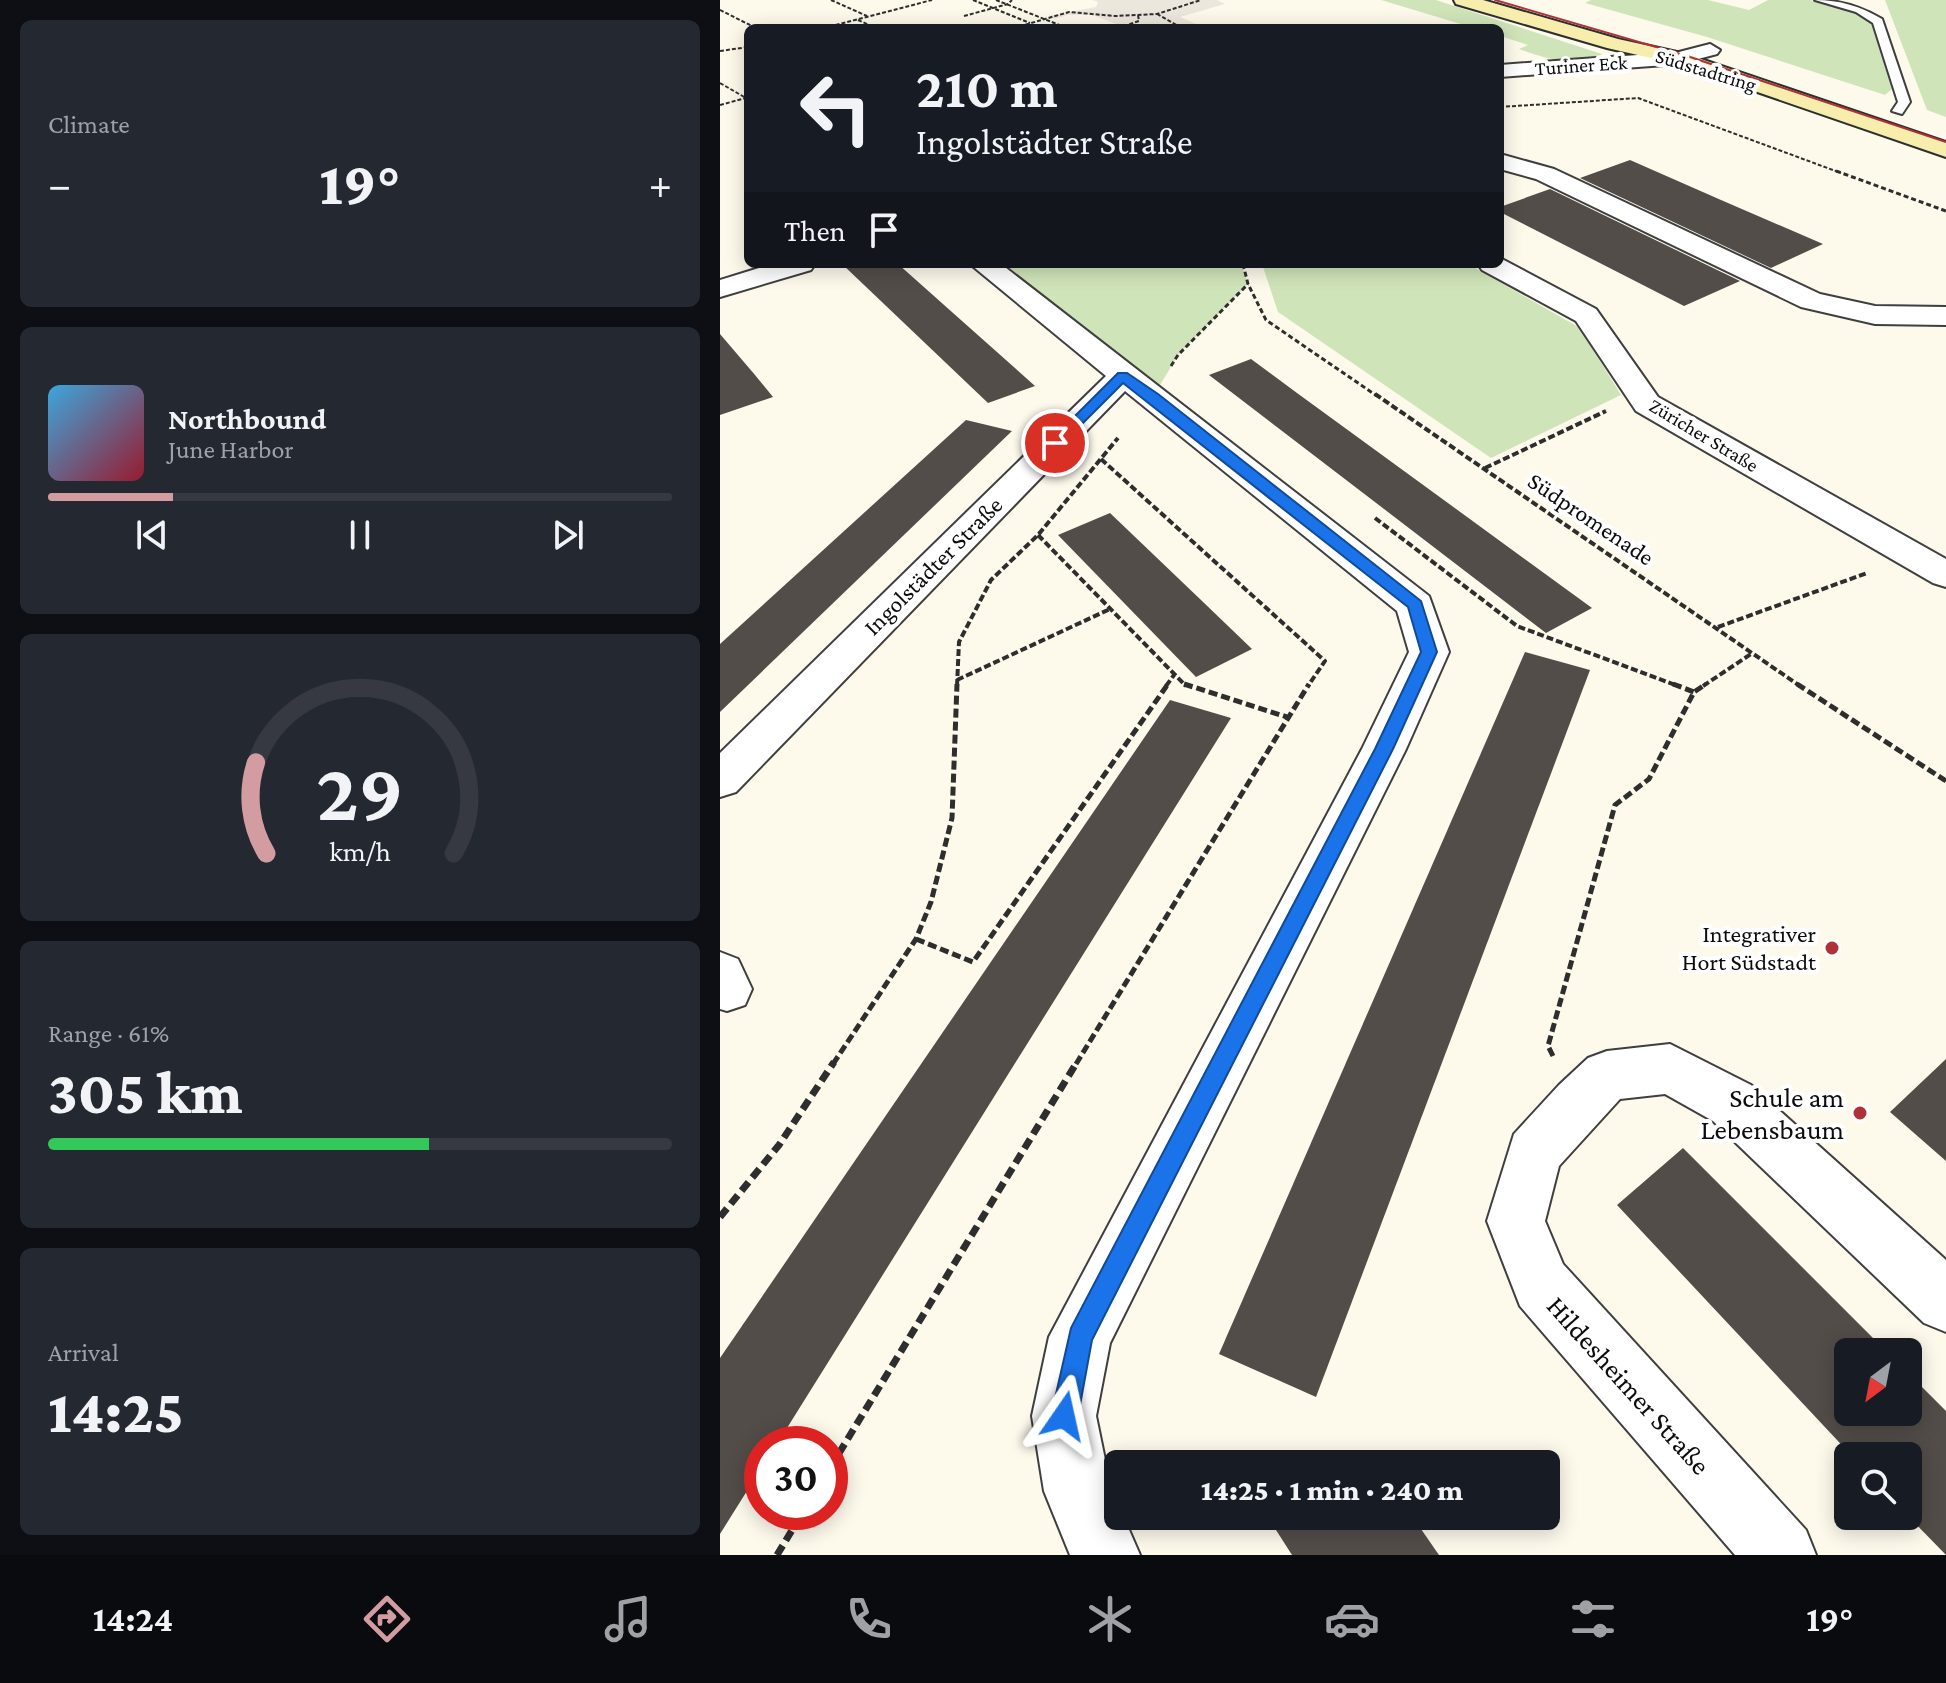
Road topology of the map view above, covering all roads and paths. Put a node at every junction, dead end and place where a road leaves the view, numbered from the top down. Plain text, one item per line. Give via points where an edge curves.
1 (831, 0) edge
2 (932, 0) edge
3 (973, 0) edge
4 (996, 0) edge
5 (1012, 0) edge
6 (1201, 0) edge
7 (1463, 0) edge
8 (1820, 0) edge
9 (1008, 4) junction
10 (994, 8) junction
11 (721, 12) edge
12 (1157, 14) junction
13 (1138, 15) junction
14 (964, 16) dead end
15 (868, 17) junction
16 (857, 19) junction
17 (1045, 19) junction
18 (1031, 23) junction
19 (747, 24) edge
20 (839, 24) edge
21 (868, 24) edge
22 (1028, 24) edge
23 (1057, 24) edge
24 (1130, 24) edge
25 (1175, 24) edge
26 (1656, 32) dead end
27 (744, 48) edge
28 (1710, 50) junction
29 (720, 51) edge
30 (1679, 58) junction
31 (1504, 71) edge
32 (720, 83) edge
33 (744, 96) edge
34 (720, 99) edge
35 (744, 99) edge
36 (727, 103) junction
37 (720, 105) edge
38 (1504, 107) edge
39 (1898, 111) junction
40 (1922, 119) dead end
41 (1946, 150) edge
42 (1504, 162) edge
43 (1946, 211) edge
44 (788, 268) edge
45 (989, 268) edge
46 (1244, 268) edge
47 (1499, 268) edge
48 (1248, 284) junction
49 (720, 289) edge
50 (1946, 316) edge
51 (1138, 386) junction
52 (1640, 395) junction
53 (1101, 459) junction
54 (1484, 469) junction
55 (1369, 514) dead end
56 (1038, 535) junction
57 (1913, 556) junction
58 (1946, 575) edge
59 (1110, 609) junction
60 (1718, 627) junction
61 (1751, 654) junction
62 (1174, 675) junction
63 (957, 680) junction
64 (1694, 692) junction
65 (1287, 717) junction
66 (720, 780) edge
67 (1946, 781) edge
68 (916, 939) junction
69 (1578, 1103) junction
70 (720, 1217) edge
71 (1946, 1301) edge
72 (848, 1438) edge
73 (792, 1530) edge
74 (777, 1555) edge
75 (1105, 1555) edge
76 (1781, 1555) edge

1 - 15 path
2 - 15 path
3 - 10 path
4 - 9 path
5 - 9 path
6 - 12 path
7 - 30 street, Südstadtring
8 - 39 lane via 1868,13 1878,21 1904,102
9 - 10 path
9 - 17 path
10 - 14 path
10 - 18 path
11 - 19 path
12 - 13 path
12 - 25 path
13 - 17 path via 1069,12
13 - 24 path via 1139,21
15 - 16 path
16 - 20 path
16 - 21 path
17 - 18 path
17 - 23 path
18 - 22 path
26 - 28 street, Südstadtring
27 - 29 path
28 - 30 street, Turiner Eck
28 - 39 street, Südstadtring
30 - 31 street, Turiner Eck
30 - 41 street, Südstadtring
32 - 33 path
34 - 36 path
35 - 36 path
36 - 37 path
38 - 43 path via 1638,98
39 - 40 street, Südstadtring
42 - 50 street via 1545,174 1811,301 1875,315
44 - 49 street
45 - 51 street
46 - 48 path, Südpromenade
47 - 52 street, Züricher Straße via 1586,315
48 - 51 path via 1178,355
48 - 54 path, Südpromenade via 1266,320
51 - 53 path
51 - 66 street, Ingolstädter Straße
51 - 75 street via 1415,605 1429,652 1080,1337 1064,1416 1078,1491
52 - 54 path
52 - 57 street, Züricher Straße via 1647,404
53 - 56 path
53 - 65 path via 1325,661
54 - 60 path, Südpromenade
55 - 64 path via 1517,626
56 - 59 path
56 - 63 path via 991,580 959,642
57 - 58 street, Züricher Straße
57 - 60 path
59 - 62 path
59 - 63 path
60 - 61 path, Südpromenade
61 - 64 path
61 - 67 path, Südpromenade
62 - 65 path via 1186,686
62 - 68 path via 973,962
63 - 68 path via 952,818
64 - 69 path via 1649,779 1615,805 1548,1046
65 - 72 path
68 - 70 path via 779,1145
69 - 71 street, Hildesheimer Straße via 1607,1076 1670,1069 1732,1103
69 - 76 street, Hildesheimer Straße via 1534,1153 1516,1221 1541,1285
73 - 74 path

